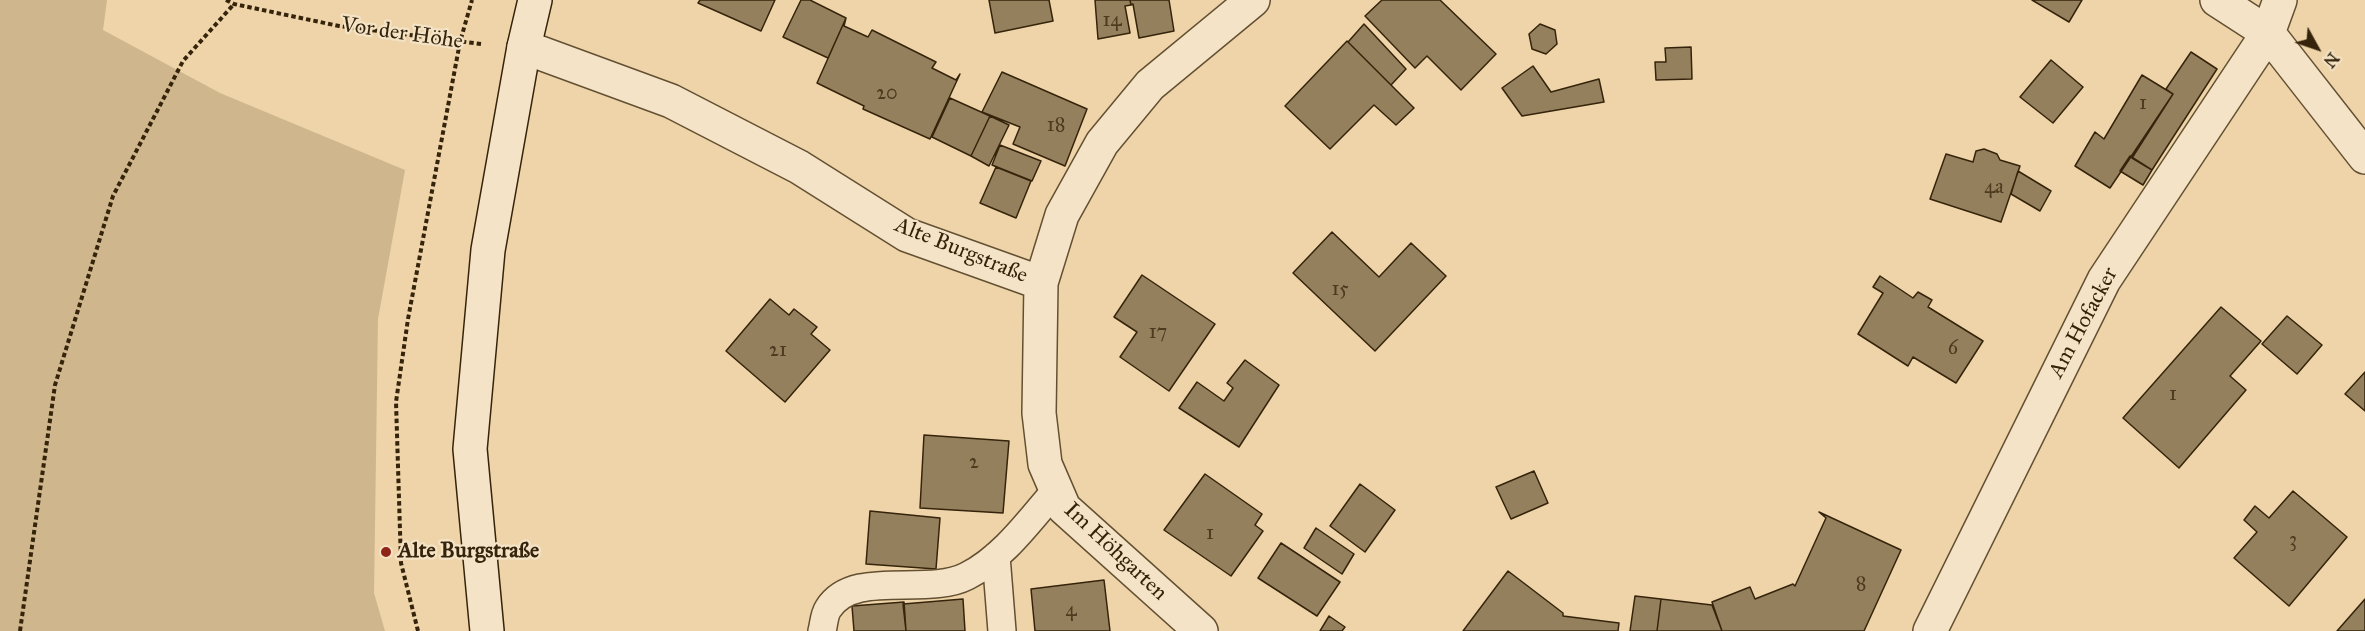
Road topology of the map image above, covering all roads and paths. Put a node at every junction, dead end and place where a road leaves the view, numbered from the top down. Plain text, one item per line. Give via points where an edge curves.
1 (226, 0) edge
2 (472, 0) edge
3 (536, 0) edge
4 (1253, 0) edge
5 (2217, 0) edge
6 (2280, 0) edge
7 (234, 4) junction
8 (2268, 33) junction
9 (460, 42) junction
10 (524, 47) junction
11 (2365, 157) edge
12 (1041, 283) junction
13 (1056, 489) junction
14 (996, 556) junction
15 (20, 631) edge
16 (418, 631) edge
17 (487, 631) edge
18 (822, 631) edge
19 (1002, 631) edge
20 (1201, 631) edge
21 (1930, 631) edge

1 - 7 path, Vor der Höhe
2 - 9 path
3 - 10 street
4 - 12 street, Alte Burgstraße via 1150,85 1102,142 1062,215
5 - 8 street
6 - 8 street, Am Hofacker
7 - 9 path, Vor der Höhe via 339,26
7 - 15 path via 183,61 113,196 55,385
8 - 11 street
8 - 21 street, Am Hofacker via 2104,280
9 - 10 path, Vor der Höhe
9 - 16 path via 396,402 401,563
10 - 12 street, Alte Burgstraße via 671,101 799,167 907,235
10 - 17 street via 488,250 470,449
12 - 13 street, Im Höhgarten via 1039,413 1045,464
13 - 14 lane
13 - 20 street, Im Höhgarten via 1064,508
14 - 18 lane via 966,577 937,585 857,588 841,594 827,610
14 - 19 lane

